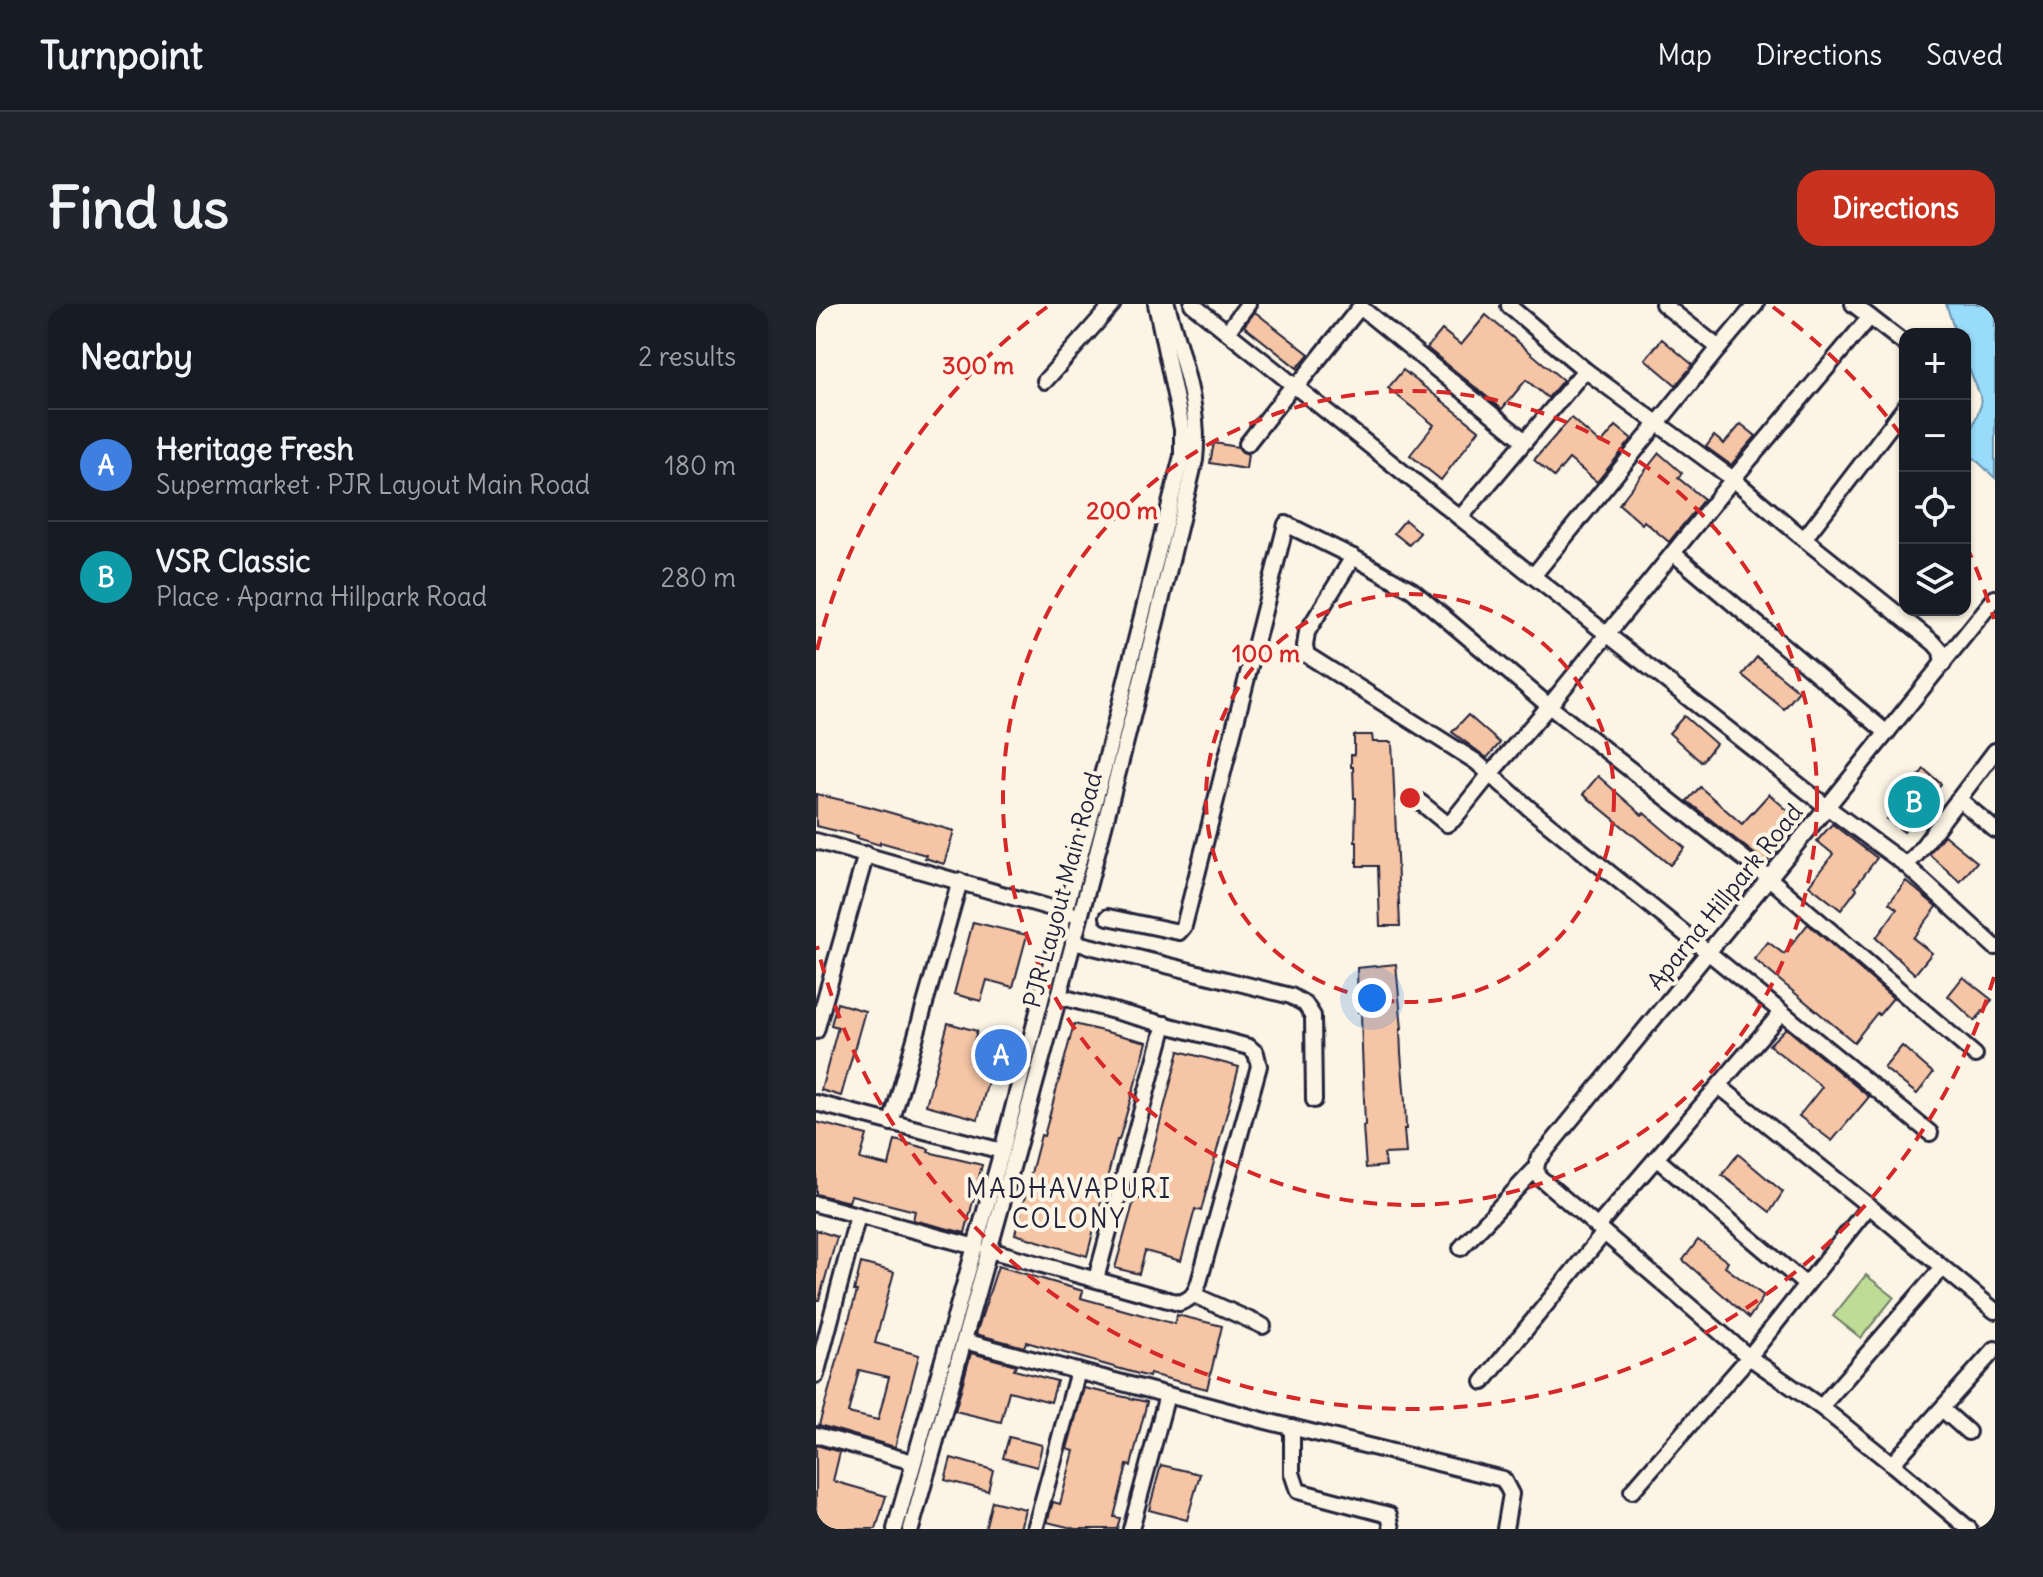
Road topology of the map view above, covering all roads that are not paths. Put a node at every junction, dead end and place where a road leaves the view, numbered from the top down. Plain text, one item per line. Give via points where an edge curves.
1 (1113, 304) edge
2 (1156, 304) edge
3 (1167, 304) edge
4 (1192, 304) edge
5 (1248, 304) edge
6 (1663, 304) edge
7 (1756, 304) edge
8 (1853, 304) edge
9 (1509, 306) dead end
10 (1870, 317) junction
11 (1227, 332) junction
12 (1899, 339) edge
13 (1719, 348) junction
14 (1585, 370) junction
15 (1045, 381) dead end
16 (1295, 385) junction
17 (1899, 415) edge
18 (1658, 424) junction
19 (1525, 441) junction
20 (1247, 444) dead end
21 (1733, 479) junction
22 (1460, 518) junction
23 (1804, 539) junction
24 (1673, 553) junction
25 (1353, 557) junction
26 (1533, 576) junction
27 (1995, 598) edge
28 (1607, 632) junction
29 (1943, 664) junction
30 (1549, 706) junction
31 (1887, 733) junction
32 (1995, 751) edge
33 (1490, 774) junction
34 (1959, 799) junction
35 (1420, 802) dead end
36 (1827, 807) junction
37 (1995, 830) edge
38 (816, 841) edge
39 (866, 854) junction
40 (1906, 865) junction
41 (1769, 878) junction
42 (960, 881) junction
43 (1072, 914) junction
44 (1108, 917) dead end
45 (1073, 942) junction
46 (1995, 947) edge
47 (1709, 953) junction
48 (1058, 996) junction
49 (1781, 1013) junction
50 (1165, 1024) junction
51 (816, 1031) edge
52 (1975, 1055) dead end
53 (1719, 1086) junction
54 (1314, 1100) dead end
55 (816, 1103) edge
56 (891, 1123) junction
57 (1930, 1133) dead end
58 (1002, 1151) junction
59 (1657, 1159) junction
60 (1536, 1168) junction
61 (816, 1204) edge
62 (1869, 1206) junction
63 (858, 1215) junction
64 (1601, 1230) junction
65 (982, 1248) junction
66 (1461, 1248) dead end
67 (1942, 1268) junction
68 (1096, 1279) junction
69 (972, 1284) junction
70 (1806, 1285) junction
71 (1194, 1295) junction
72 (1995, 1311) edge
73 (1263, 1326) dead end
74 (964, 1341) junction
75 (1995, 1349) edge
76 (1749, 1357) junction
77 (1078, 1371) junction
78 (816, 1375) edge
79 (1483, 1382) dead end
80 (1167, 1395) junction
81 (1821, 1407) junction
82 (1942, 1409) junction
83 (1292, 1427) junction
84 (1968, 1432) dead end
85 (816, 1435) edge
86 (913, 1462) junction
87 (1892, 1464) junction
88 (1632, 1491) dead end
89 (895, 1529) edge
90 (911, 1529) edge
91 (1035, 1529) edge
92 (1131, 1529) edge
93 (1392, 1529) edge
94 (1505, 1529) edge
95 (1969, 1529) edge

1 - 15 street
2 - 43 street via 1182,429 1182,456
3 - 43 street, PJR Layout Main Road via 1191,396 1195,460 1136,702
4 - 11 street, Aparna Hillpark Road
5 - 11 street
6 - 13 street
7 - 13 street
8 - 10 street
9 - 14 street
10 - 12 street
10 - 21 street
11 - 16 street, Aparna Hillpark Road
13 - 18 street
14 - 18 street
14 - 19 street
16 - 19 street via 1360,307
16 - 20 street
16 - 22 street, Aparna Hillpark Road
17 - 23 street
18 - 21 street
18 - 26 street
19 - 22 street
21 - 23 street
21 - 24 street
22 - 26 street, Aparna Hillpark Road
23 - 29 street via 1934,643
24 - 28 street
24 - 31 street
25 - 30 street via 1412,590
25 - 33 street via 1307,632 1307,655
25 - 44 street via 1286,524 1184,926 1179,932
26 - 28 street, Aparna Hillpark Road
27 - 29 street
28 - 30 street
28 - 36 street, Aparna Hillpark Road
29 - 31 street
30 - 33 street
30 - 41 street
31 - 36 street
32 - 34 street
33 - 35 street via 1447,824
33 - 47 street
34 - 37 street
34 - 40 street
36 - 40 street
36 - 41 street, Aparna Hillpark Road
38 - 39 street
39 - 42 street
39 - 51 street
40 - 46 street
41 - 47 street, Aparna Hillpark Road
41 - 52 street
42 - 43 street
42 - 56 street
43 - 45 street, PJR Layout Main Road
43 - 58 street
45 - 48 street, PJR Layout Main Road
45 - 54 street via 1291,996 1305,1004 1313,1016
47 - 49 street
47 - 60 street, Aparna Hillpark Road
48 - 50 street
48 - 65 street, PJR Layout Main Road
49 - 53 street
49 - 57 street
50 - 68 street
50 - 71 street via 1249,1047 1259,1066
53 - 59 street
53 - 62 street
55 - 56 street
56 - 58 street
58 - 65 street
59 - 64 street
59 - 70 street
60 - 64 street via 1538,1176
60 - 66 street, Aparna Hillpark Road
61 - 63 street
62 - 67 street
62 - 70 street
63 - 65 street
63 - 78 street
64 - 76 street
64 - 79 street
65 - 68 street
65 - 69 street, PJR Layout Main Road
67 - 72 street
67 - 81 street
68 - 71 street via 1179,1303
69 - 74 street, PJR Layout Main Road
69 - 86 street
70 - 76 street
71 - 73 street
74 - 77 street
74 - 90 street, PJR Layout Main Road
75 - 82 street
76 - 81 street
76 - 88 street
77 - 80 street
77 - 91 street
80 - 83 street
80 - 92 street
81 - 87 street
82 - 84 street
82 - 87 street
83 - 93 street via 1292,1473 1298,1491 1389,1515
83 - 94 street via 1503,1479 1511,1494
85 - 86 street
86 - 89 street
87 - 95 street

